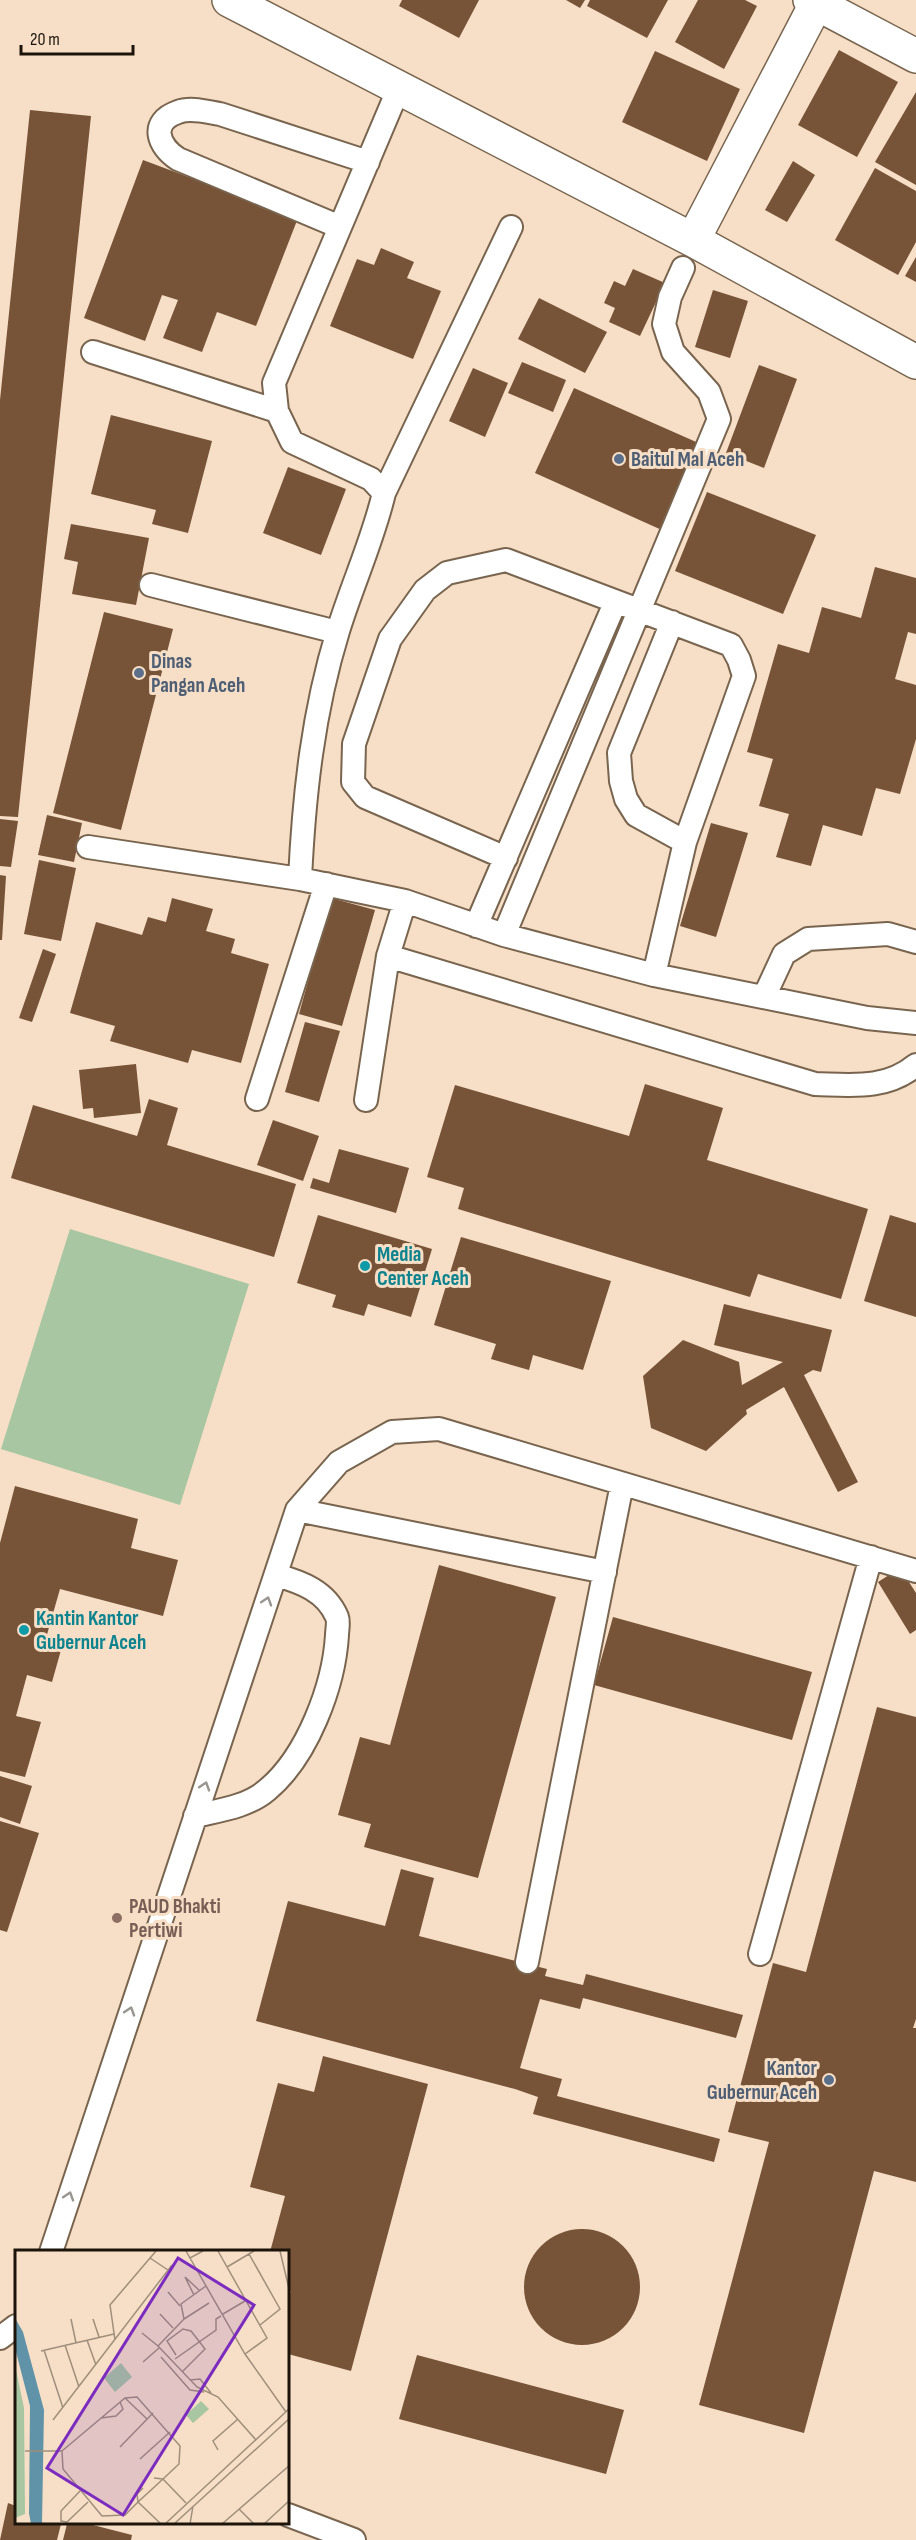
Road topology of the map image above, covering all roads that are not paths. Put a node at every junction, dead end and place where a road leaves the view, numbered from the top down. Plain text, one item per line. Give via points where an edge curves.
1 (229, 0) edge
2 (813, 2) edge
3 (916, 56) edge
4 (398, 90) junction
5 (368, 162) junction
6 (340, 227) junction
7 (511, 227) dead end
8 (688, 254) junction
9 (93, 352) dead end
10 (916, 362) edge
11 (276, 411) junction
12 (384, 493) junction
13 (151, 585) dead end
14 (615, 603) junction
15 (640, 611) junction
16 (672, 622) junction
17 (337, 632) junction
18 (685, 842) junction
19 (88, 847) dead end
20 (506, 858) junction
21 (300, 879) junction
22 (326, 884) junction
23 (405, 901) junction
24 (476, 926) junction
25 (504, 935) junction
26 (916, 942) edge
27 (388, 956) junction
28 (654, 975) junction
29 (764, 997) junction
30 (916, 1023) edge
31 (916, 1065) edge
32 (257, 1099) dead end
33 (366, 1100) dead end
34 (622, 1484) junction
35 (297, 1510) junction
36 (871, 1557) junction
37 (916, 1571) edge
38 (604, 1572) junction
39 (276, 1575) junction
40 (195, 1816) junction
41 (760, 1954) dead end
42 (527, 1962) dead end
43 (52, 2250) edge
44 (15, 2327) edge
45 (0, 2338) edge
46 (290, 2516) edge
47 (354, 2540) edge

1 - 4 street
2 - 3 street
2 - 8 street
4 - 5 lane
4 - 8 street
5 - 6 lane
5 - 6 lane via 197,110 179,111 158,128 158,137 167,152 178,159
6 - 11 lane via 274,383
7 - 12 lane
8 - 10 street
8 - 15 lane via 670,297 664,324 673,352 709,392 719,419
9 - 11 lane
11 - 12 lane via 292,442 371,479
12 - 17 lane
13 - 17 lane
14 - 15 lane
14 - 20 lane
14 - 20 lane via 507,560 484,563 447,573 424,590 390,639 354,744 353,782 365,797
15 - 16 lane
15 - 25 lane
16 - 18 lane via 619,753 621,782 636,815
16 - 18 lane via 731,645 744,676
17 - 21 lane via 311,745
18 - 28 lane
19 - 21 lane
20 - 24 lane
21 - 22 lane
22 - 23 lane
22 - 32 lane
23 - 24 lane
23 - 27 lane
24 - 25 lane
25 - 28 lane
26 - 29 lane via 888,934 808,939 784,954
27 - 31 lane via 815,1084 873,1085
27 - 33 lane
28 - 29 lane
29 - 30 lane via 867,1018
34 - 35 lane via 439,1429 392,1432 339,1462
34 - 36 lane
34 - 38 lane
35 - 38 lane
35 - 39 lane
36 - 37 lane
36 - 41 lane
38 - 42 lane
40 -> 39 lane
39 - 40 lane via 306,1583 338,1618 336,1653 316,1720 290,1766 267,1790 245,1804
43 -> 40 lane
44 - 45 lane
46 - 47 lane

